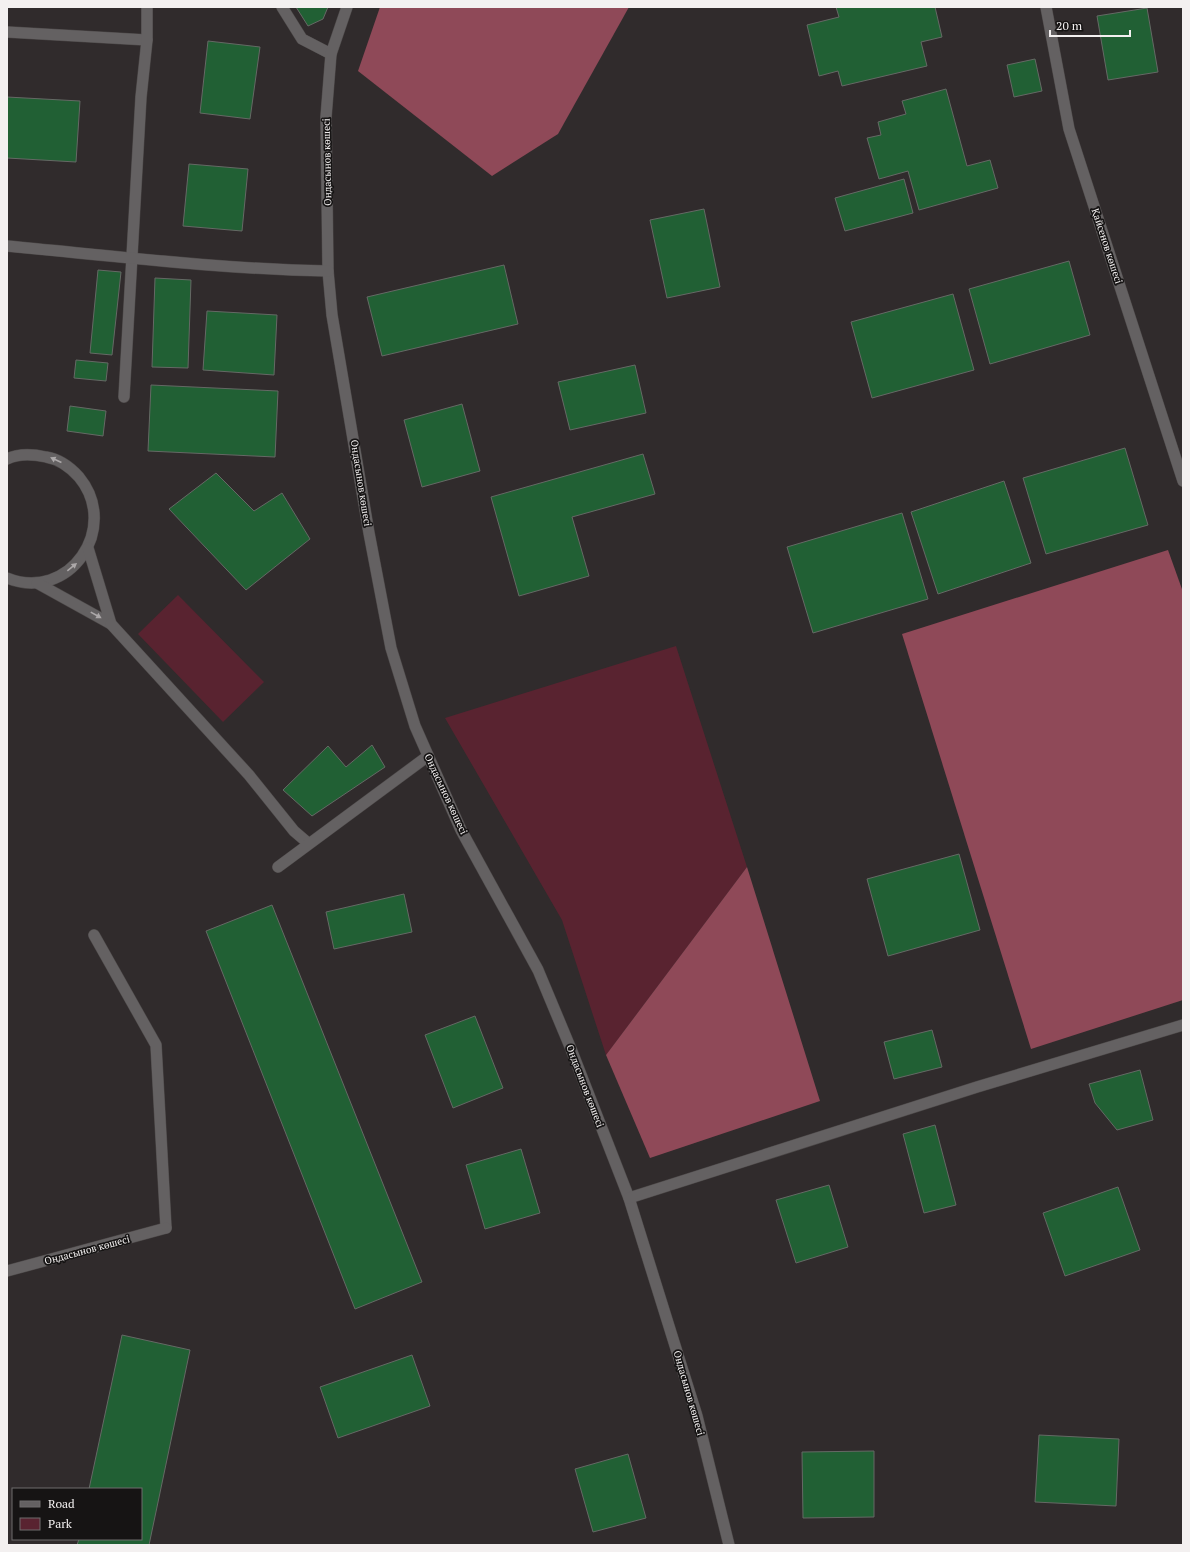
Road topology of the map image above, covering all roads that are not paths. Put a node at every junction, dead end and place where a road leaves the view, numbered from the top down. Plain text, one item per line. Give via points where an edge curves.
1 (147, 7) edge
2 (282, 7) edge
3 (347, 7) edge
4 (1046, 7) edge
5 (7, 32) edge
6 (147, 40) junction
7 (331, 54) junction
8 (7, 246) edge
9 (132, 258) junction
10 (328, 271) junction
11 (124, 397) dead end
12 (7, 459) edge
13 (1183, 481) edge
14 (88, 548) junction
15 (7, 578) edge
16 (37, 583) junction
17 (111, 624) junction
18 (428, 756) junction
19 (308, 843) junction
20 (278, 866) dead end
21 (94, 935) dead end
22 (1183, 1025) edge
23 (629, 1198) junction
24 (7, 1271) edge
25 (729, 1545) edge

1 - 6 street
2 - 7 street via 302,38
3 - 7 street, Ондасынов көшесі
4 - 13 street, Қайсенов көшесі via 1069,129
5 - 6 street
6 - 9 street via 141,97
7 - 10 street, Ондасынов көшесі via 326,117
8 - 9 street
9 - 10 street via 280,270
9 - 11 street
10 - 18 street, Ондасынов көшесі via 332,315 391,648 415,726
14 -> 12 street via 94,527 94,506 86,486 73,470 55,458 34,454 12,456
16 -> 14 street via 58,578 76,565
14 - 17 street
15 - 16 street via 16,582
16 -> 17 street
17 - 19 street via 244,769 294,831
18 - 19 street
18 - 23 street, Ондасынов көшесі via 461,830 538,970
19 - 20 street
21 - 24 street, Оңдасынов көшесі via 156,1045 166,1228
22 - 23 street via 977,1087
23 - 25 street, Ондасынов көшесі via 697,1416

